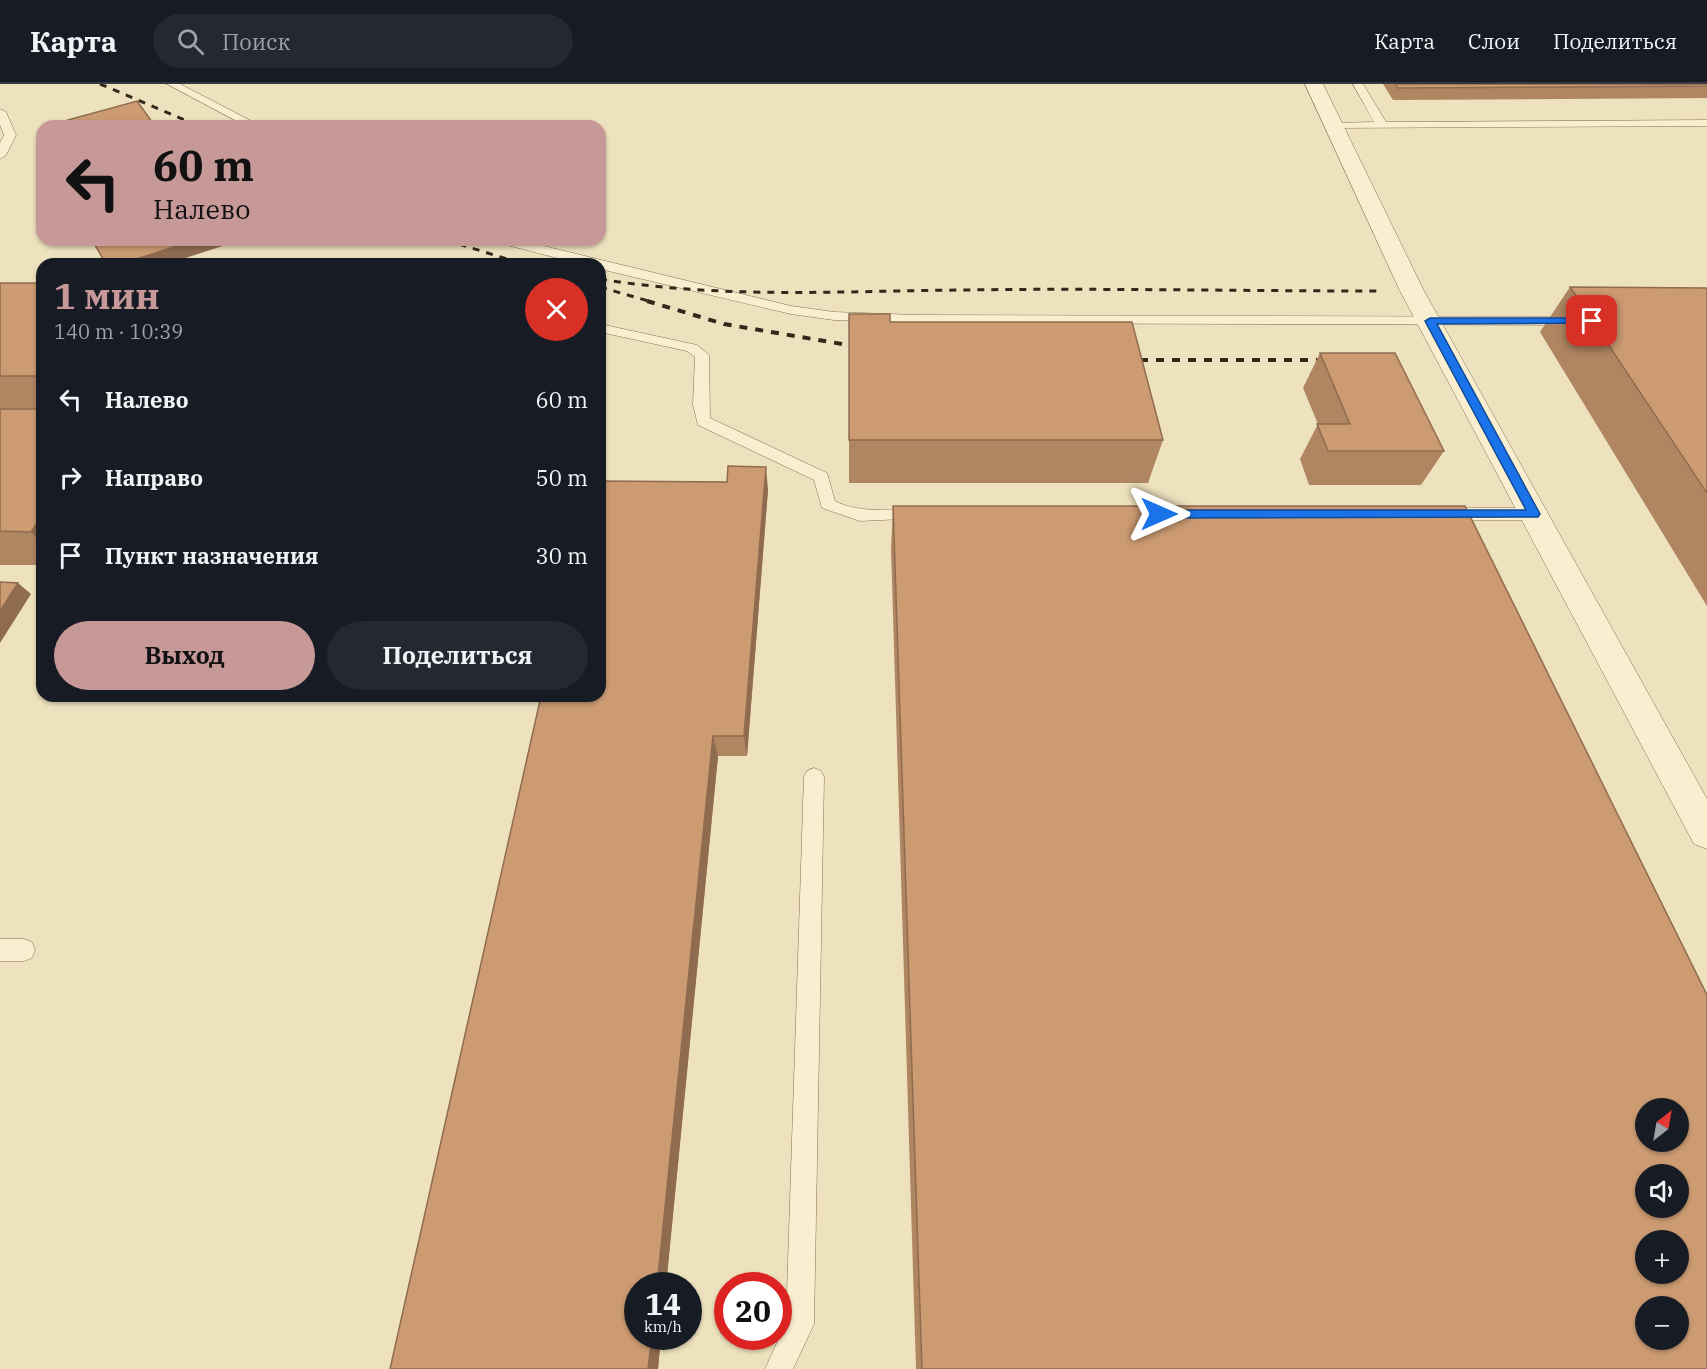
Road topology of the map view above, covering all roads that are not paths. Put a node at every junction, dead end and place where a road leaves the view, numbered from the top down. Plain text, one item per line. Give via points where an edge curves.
1 (172, 84) edge
2 (1314, 84) edge
3 (1358, 84) edge
4 (0, 112) edge
5 (243, 120) edge
6 (1707, 123) edge
7 (1334, 126) junction
8 (1382, 126) junction
9 (0, 155) edge
10 (528, 246) edge
11 (574, 258) edge
12 (606, 266) edge
13 (1430, 321) junction
14 (1592, 321) edge
15 (606, 329) edge
16 (938, 514) edge
17 (1426, 514) edge
18 (1534, 514) junction
19 (814, 777) dead end
20 (1707, 833) edge
21 (0, 950) edge
22 (24, 950) dead end
23 (779, 1369) edge

1 - 5 lane
2 - 7 street
3 - 8 lane
4 - 9 lane via 10,135
6 - 8 lane
7 - 8 lane
7 - 13 street
10 - 11 lane
12 - 13 lane via 750,302 834,316
13 - 14 lane
13 - 18 street
15 - 16 lane via 676,343 702,355 699,406 703,421 725,435 813,472 820,477 828,504 838,511
17 - 18 lane
18 - 20 street
19 - 23 lane via 800,1324
21 - 22 lane

